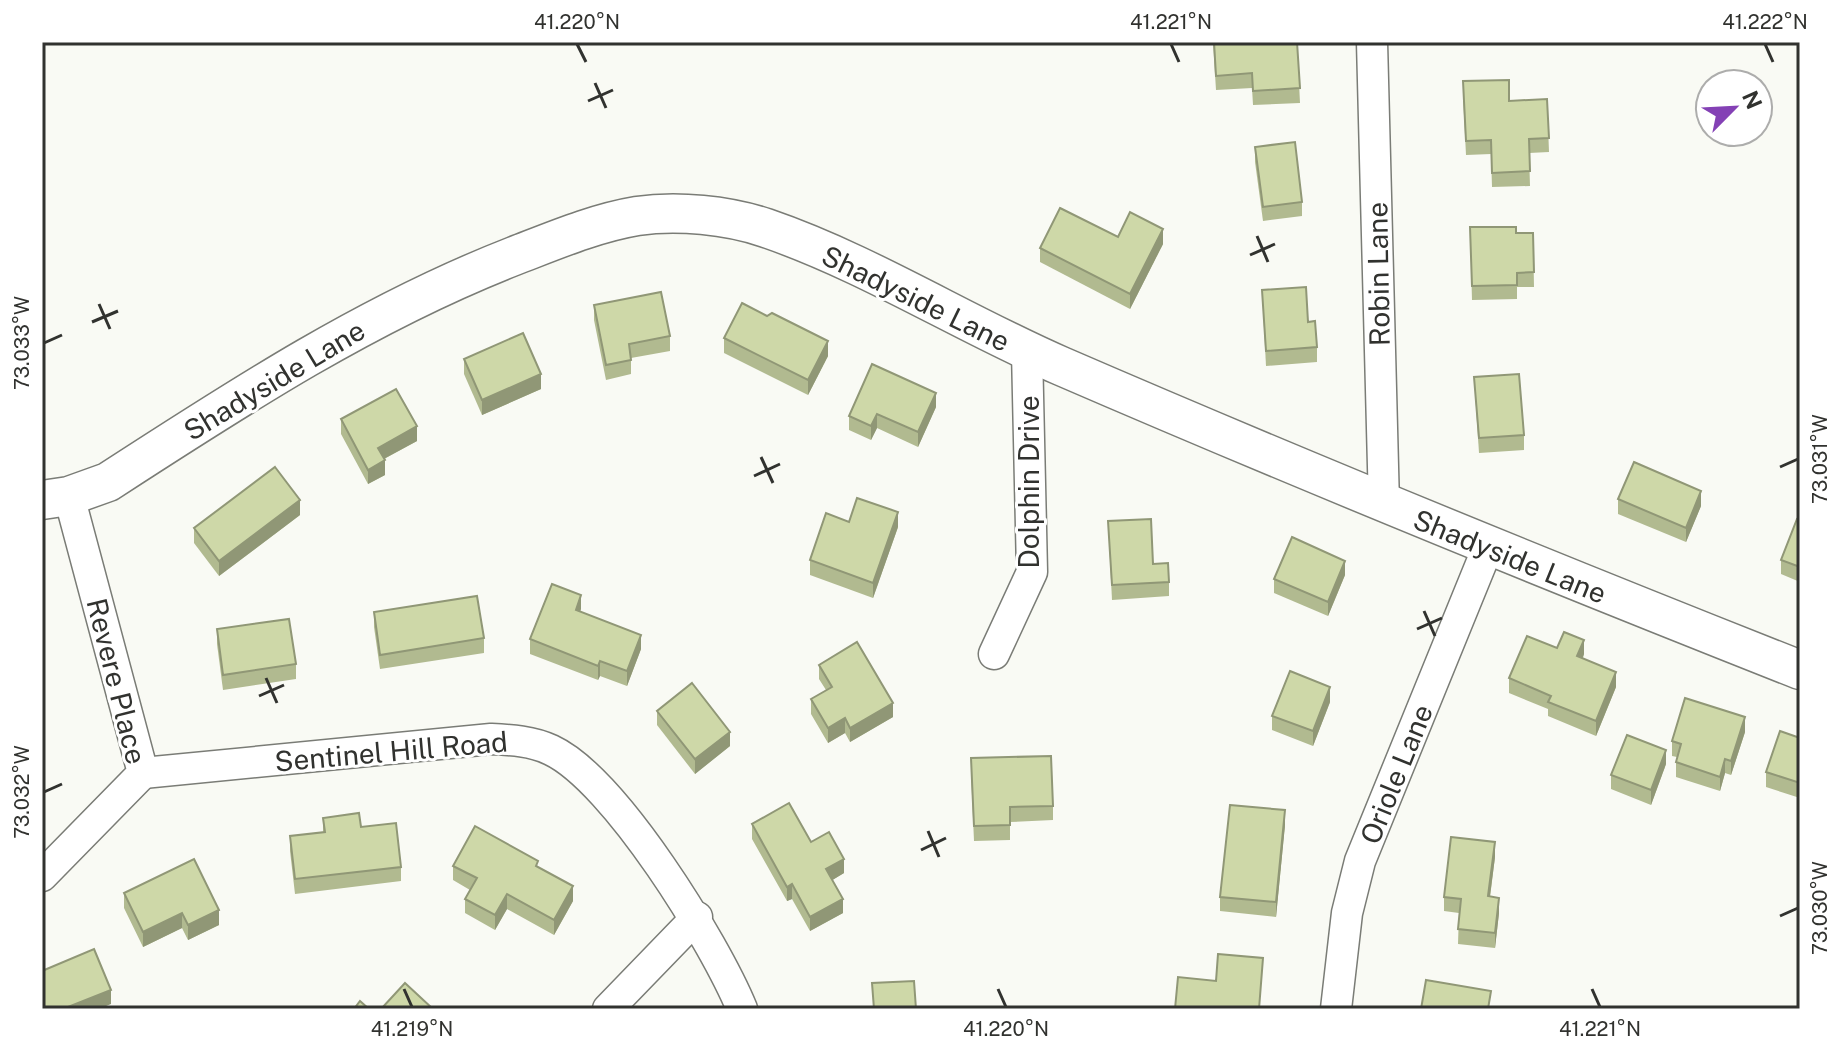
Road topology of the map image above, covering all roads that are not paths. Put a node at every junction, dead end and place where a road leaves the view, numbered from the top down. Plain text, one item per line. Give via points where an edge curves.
1 (1372, 42) edge
2 (1027, 351) junction
3 (56, 498) edge
4 (1384, 505) junction
5 (1488, 547) junction
6 (994, 654) dead end
7 (1800, 670) edge
8 (143, 773) junction
9 (42, 876) edge
10 (697, 917) junction
11 (608, 1009) edge
12 (742, 1009) edge
13 (1336, 1009) edge

1 - 4 street, Robin Lane
2 - 3 street, Shadyside Lane via 764,227 709,215 638,216 560,238 411,300 336,339 108,482
2 - 4 street, Shadyside Lane
2 - 6 street, Dolphin Drive via 1032,572
3 - 8 street, Revere Place
4 - 5 street, Shadyside Lane
5 - 7 street, Shadyside Lane
5 - 13 street, Oriole Lane via 1360,861 1347,913
8 - 9 street, Revere Place
8 - 10 street, Sentinel Hill Road via 519,740 550,749 599,787
10 - 11 street
10 - 12 street, Sentinel Hill Road

